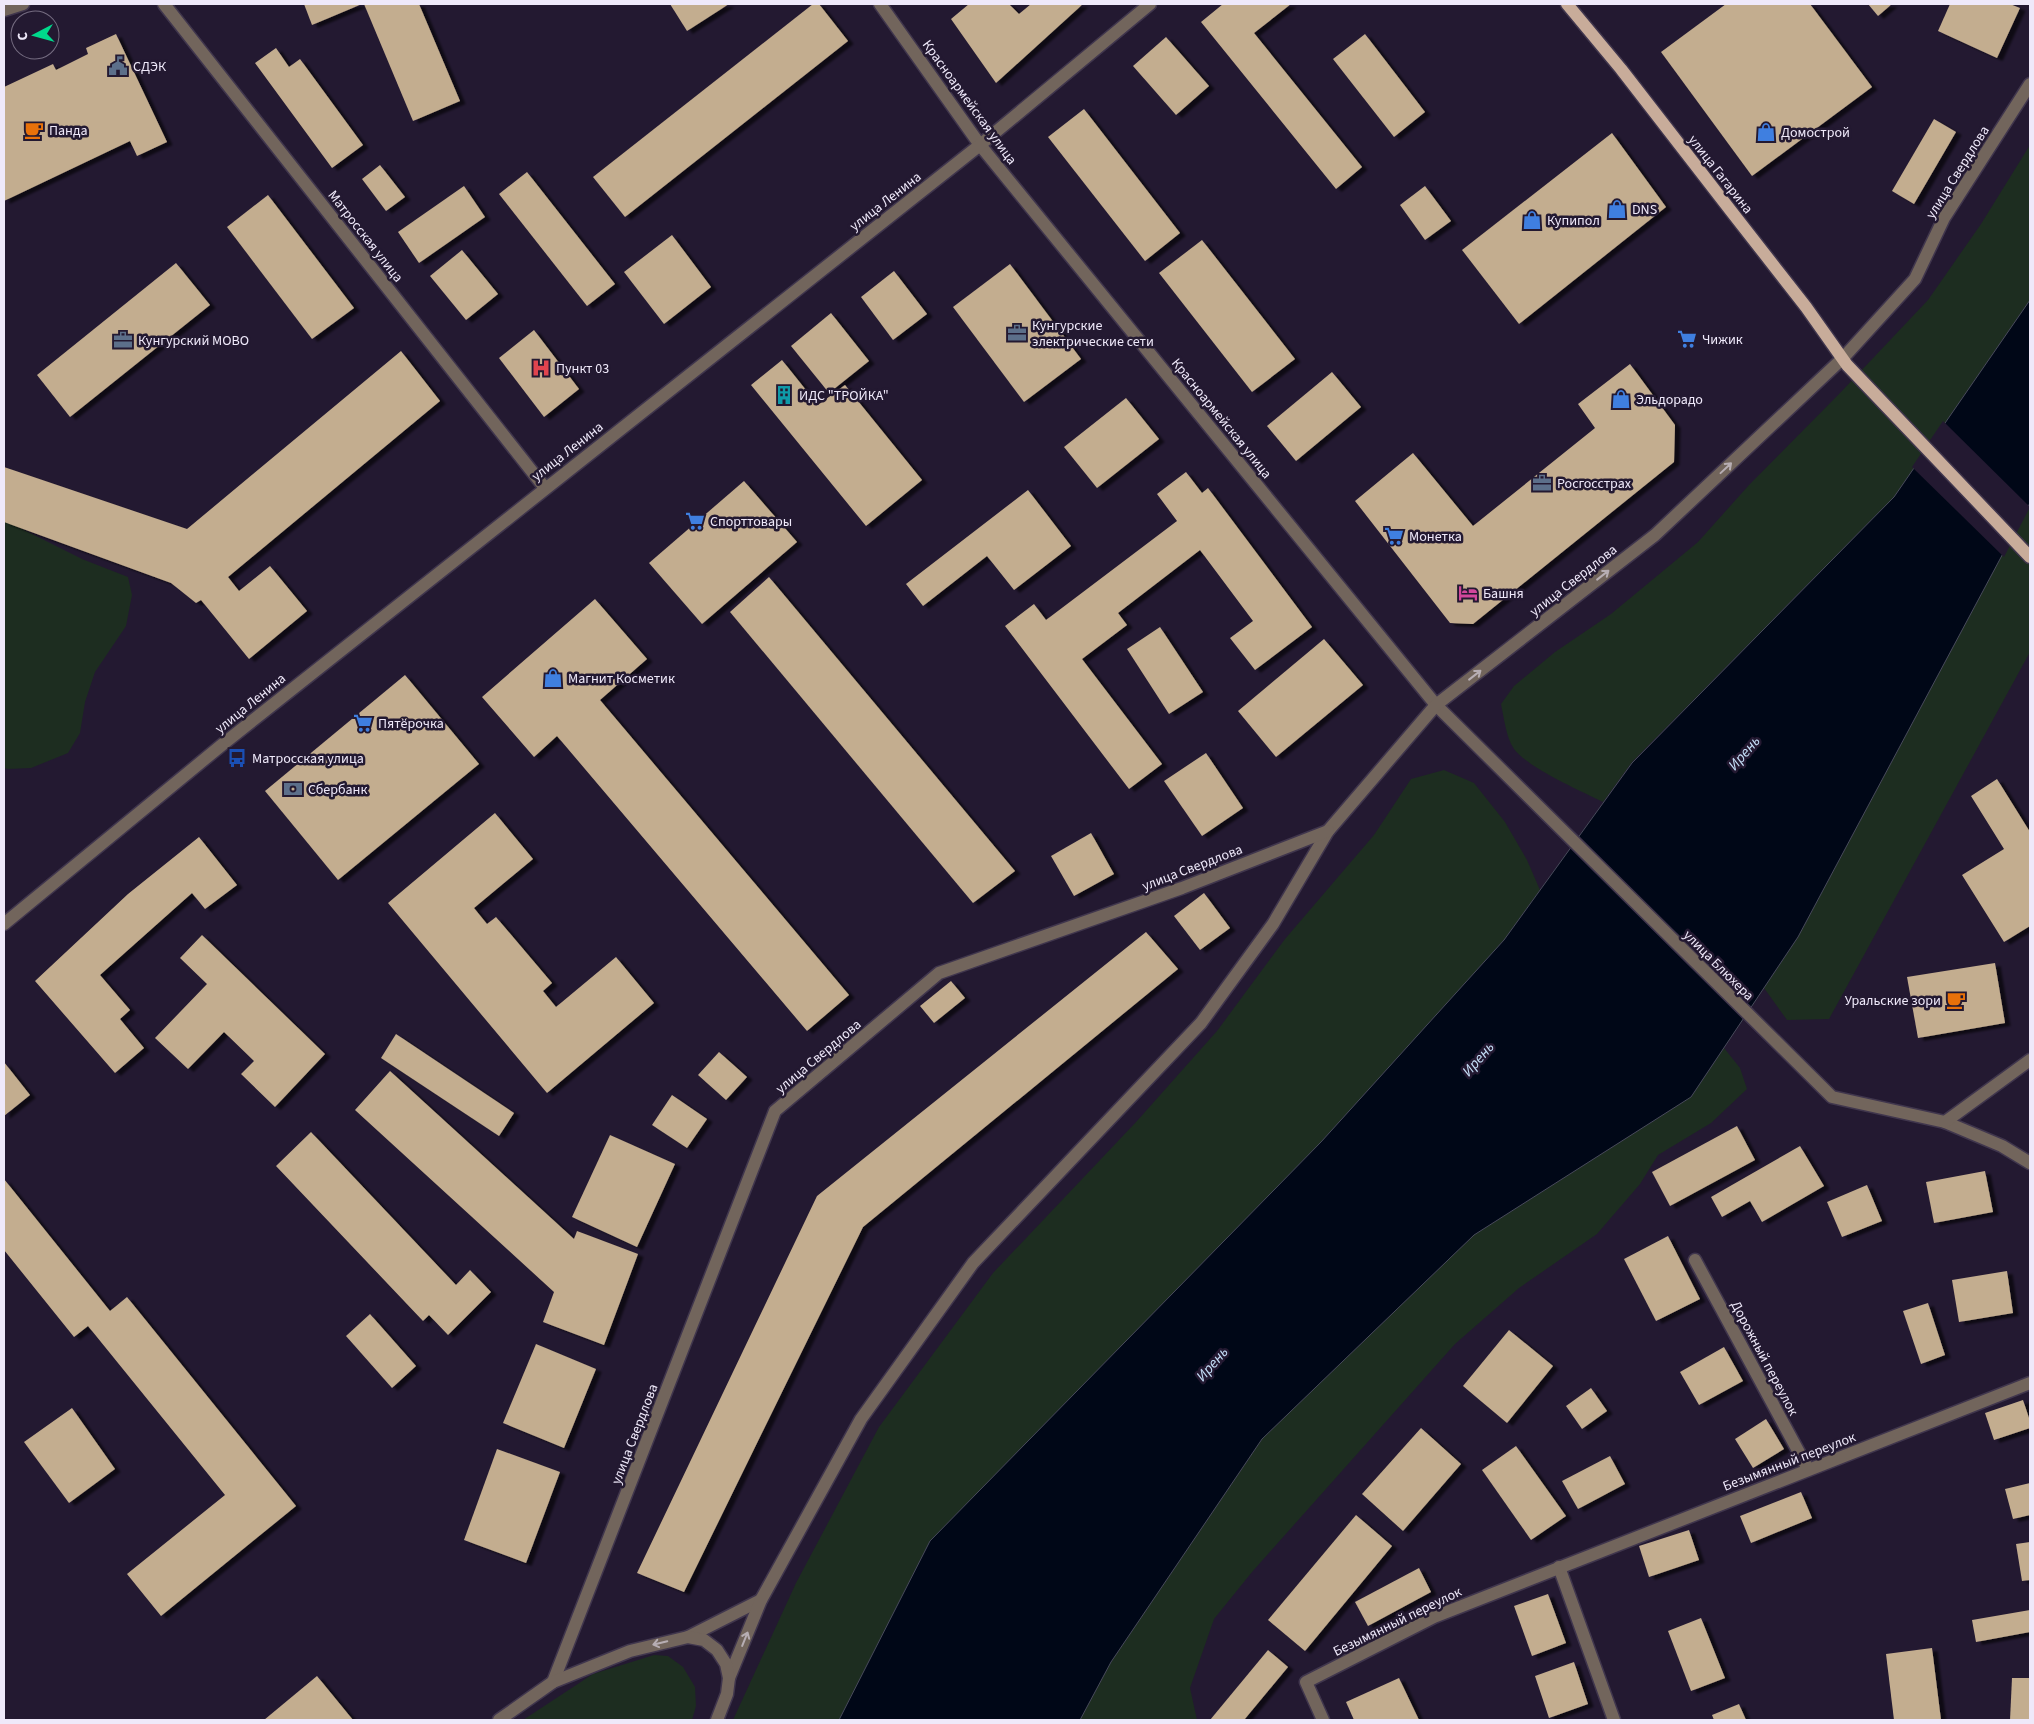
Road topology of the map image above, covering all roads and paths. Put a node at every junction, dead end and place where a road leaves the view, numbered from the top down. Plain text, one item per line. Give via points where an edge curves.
1 (23, 4) edge
2 (164, 4) edge
3 (880, 4) edge
4 (1150, 4) edge
5 (1567, 4) edge
6 (4, 10) edge
7 (2030, 84) edge
8 (980, 145) junction
9 (1845, 361) junction
10 (545, 488) junction
11 (2030, 557) edge
12 (1436, 705) junction
13 (1328, 831) junction
14 (4, 924) edge
15 (2030, 1060) edge
16 (1945, 1122) junction
17 (2030, 1163) edge
18 (1696, 1260) dead end
19 (2030, 1383) edge
20 (1808, 1470) junction
21 (1559, 1567) junction
22 (761, 1600) junction
23 (688, 1636) junction
24 (729, 1678) junction
25 (553, 1682) junction
26 (499, 1720) edge
27 (717, 1720) edge
28 (1323, 1720) edge
29 (1614, 1720) edge

1 - 6 street
2 - 10 street, Матросская улица
3 - 8 street, Красноармейская улица
4 - 8 street, улица Ленина
5 - 9 main road, улица Гагарина via 1621,69
7 - 9 street, улица Свердлова via 1944,218 1915,279
8 - 10 street, улица Ленина
8 - 12 street, Красноармейская улица
9 - 11 main road, улица Гагарина
12 -> 9 street, улица Свердлова via 1655,535
10 - 14 street, улица Ленина via 223,744
12 - 13 street, улица Свердлова
12 - 16 street, улица Блюхера via 1832,1097
13 - 22 street, улица Свердлова via 1274,924 1201,1023 973,1264 861,1419
13 - 25 street, улица Свердлова via 1182,888 939,973 776,1111
15 - 16 street
16 - 17 street, улица Блюхера via 2002,1146
18 - 20 street, Дорожный переулок
19 - 20 street, Безымянный переулок
20 - 21 street, Безымянный переулок
21 - 28 street, Безымянный переулок via 1434,1617 1306,1682
21 - 29 street
22 - 23 street
24 -> 22 street, улица Свердлова
23 - 24 street via 704,1640 717,1650 726,1664
23 -> 25 street via 630,1651
24 - 27 street, улица Свердлова
25 - 26 street

